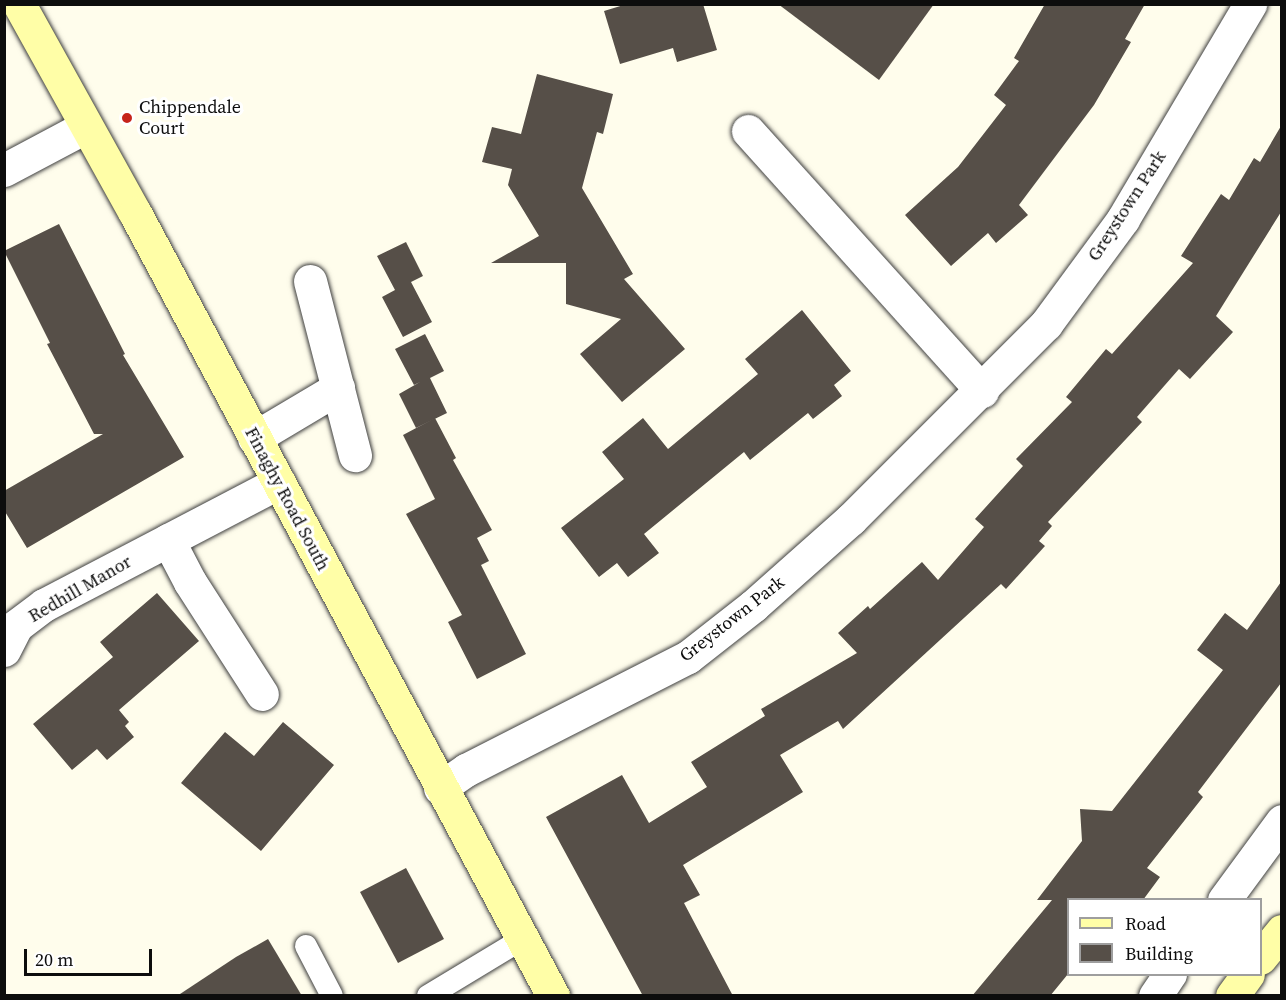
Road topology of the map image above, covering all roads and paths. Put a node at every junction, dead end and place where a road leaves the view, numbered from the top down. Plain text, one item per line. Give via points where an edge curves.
1 (19, 4) edge
2 (1250, 4) edge
3 (85, 127) junction
4 (748, 131) dead end
5 (4, 170) edge
6 (310, 281) dead end
7 (338, 388) junction
8 (982, 391) junction
9 (254, 438) junction
10 (355, 455) dead end
11 (279, 482) junction
12 (168, 540) junction
13 (4, 650) edge
14 (262, 694) dead end
15 (440, 788) junction
16 (1281, 821) edge
17 (1225, 898) edge
18 (1281, 931) edge
19 (521, 940) junction
20 (306, 946) dead end
21 (1262, 955) edge
22 (1169, 976) edge
23 (1247, 976) edge
24 (332, 996) edge
25 (428, 996) edge
26 (553, 996) edge
27 (1155, 996) edge
28 (1232, 996) edge

1 - 3 street, Finaghy Road South
2 - 8 street, Greystown Park via 1123,219 1046,324
3 - 5 street
3 - 9 street, Finaghy Road South
4 - 8 street
6 - 7 street
7 - 9 street
7 - 10 street
8 - 15 street, Greystown Park via 851,519 753,606 688,657 466,770
9 - 11 street, Finaghy Road South
11 - 12 street, Redhill Manor
11 - 15 street, Finaghy Road South
12 - 13 street, Redhill Manor via 44,605 16,626
12 - 14 street via 190,582
15 - 19 street, Finaghy Road South
16 - 17 street
18 - 21 street
19 - 25 lane
19 - 26 street, Finaghy Road South
20 - 24 lane
22 - 27 street
23 - 28 street

